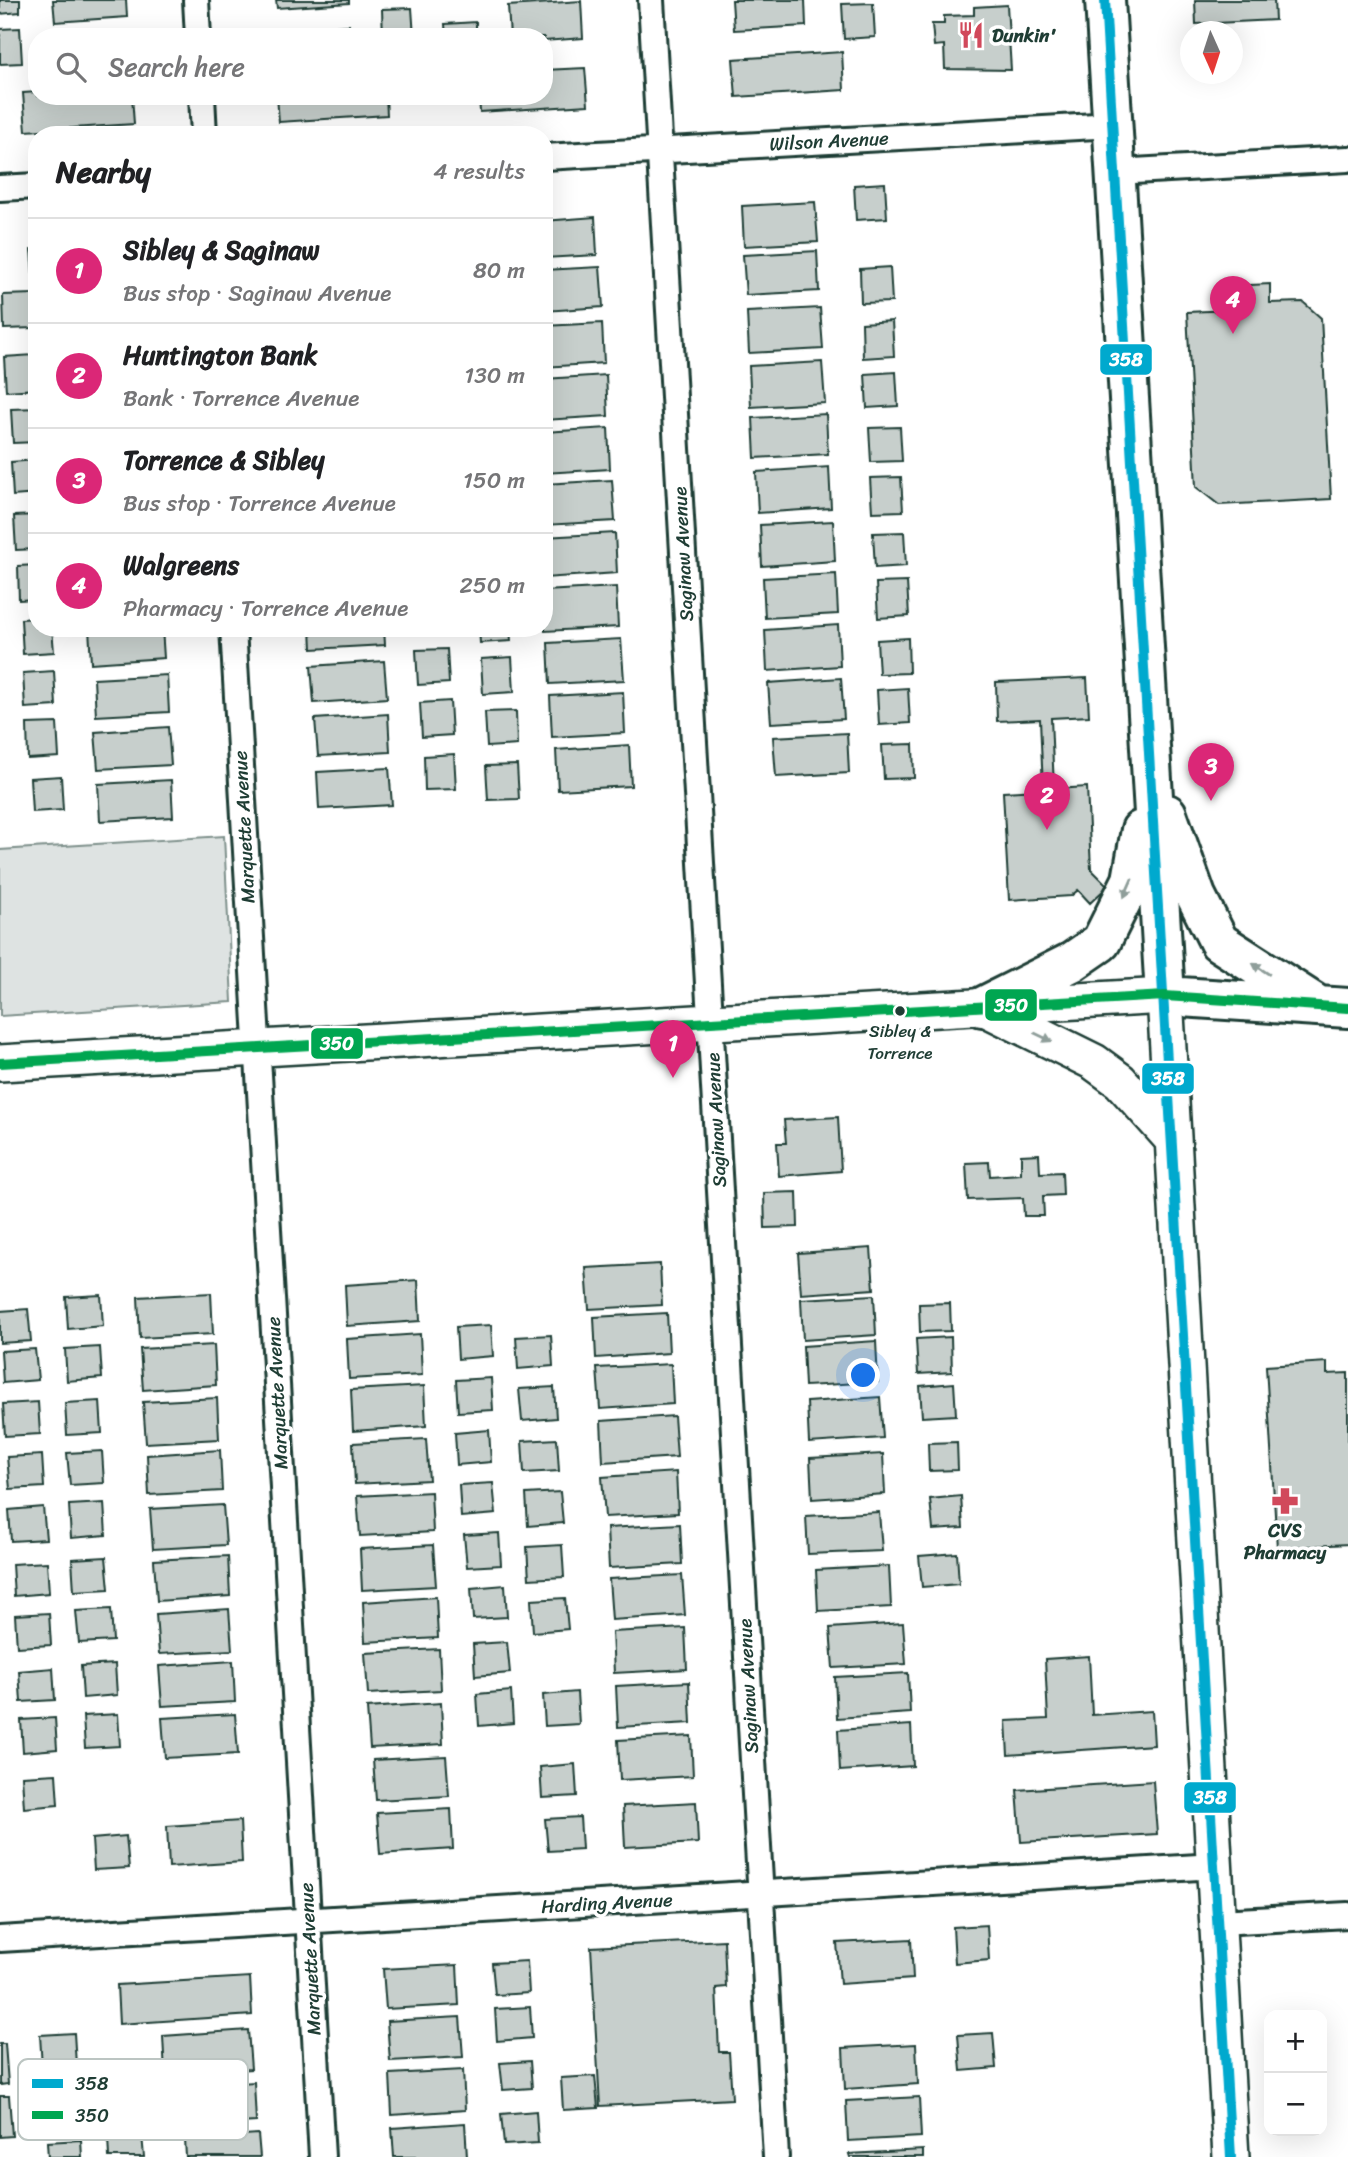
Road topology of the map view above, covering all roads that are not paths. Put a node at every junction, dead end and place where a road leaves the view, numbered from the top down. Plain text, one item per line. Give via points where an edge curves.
1 (196, 0) edge
2 (651, 0) edge
3 (1105, 0) edge
4 (198, 28) edge
5 (202, 105) edge
6 (1113, 125) junction
7 (204, 126) edge
8 (660, 151) junction
9 (553, 157) edge
10 (1348, 159) edge
11 (1116, 172) junction
12 (28, 186) edge
13 (0, 188) edge
14 (234, 637) edge
15 (1152, 773) junction
16 (1165, 996) junction
17 (982, 1007) junction
18 (1333, 1007) edge
19 (710, 1023) junction
20 (257, 1048) junction
21 (0, 1063) edge
22 (1173, 1140) junction
23 (1214, 1866) junction
24 (760, 1893) junction
25 (1348, 1915) edge
26 (308, 1920) junction
27 (1218, 1922) junction
28 (0, 1939) edge
29 (322, 2157) edge
30 (776, 2157) edge
31 (1231, 2157) edge

1 - 4 street
2 - 8 street, Saginaw Avenue
3 - 6 main road
5 - 7 street
6 - 8 street, Wilson Avenue
6 - 11 main road
8 - 9 street, Wilson Avenue
8 - 19 street, Saginaw Avenue
10 - 11 street
11 - 15 main road
12 - 13 street
14 - 20 street, Marquette Avenue
15 - 16 main road
15 -> 17 main road via 1132,880 1101,942 1072,962
18 -> 15 main road via 1219,942 1196,896
16 - 17 main road
16 - 18 main road
16 - 22 main road
17 - 19 main road
17 -> 22 main road via 1094,1062 1120,1081
19 - 20 main road
19 - 24 street, Saginaw Avenue
20 - 21 main road
20 - 26 street, Marquette Avenue
22 - 23 main road
23 - 24 street, Harding Avenue
23 - 27 main road
24 - 26 street, Harding Avenue
24 - 30 street, Saginaw Avenue
25 - 27 street
26 - 28 street, Harding Avenue
26 - 29 street, Marquette Avenue
27 - 31 main road

